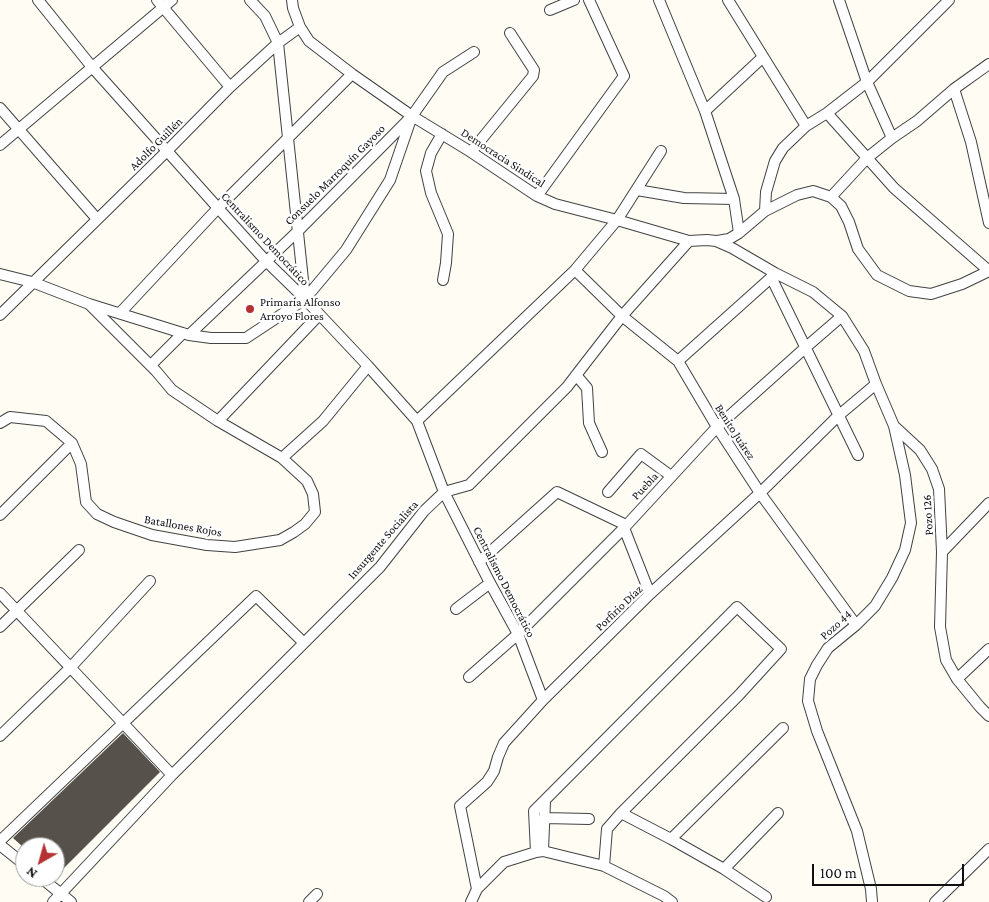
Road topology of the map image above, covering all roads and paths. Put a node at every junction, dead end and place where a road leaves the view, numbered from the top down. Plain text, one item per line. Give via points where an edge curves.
1 (38, 0) edge
2 (172, 0) edge
3 (250, 0) edge
4 (292, 0) edge
5 (574, 0) edge
6 (589, 0) edge
7 (659, 0) edge
8 (728, 0) edge
9 (839, 0) edge
10 (949, 0) edge
11 (160, 4) edge
12 (550, 10) dead end
13 (300, 27) junction
14 (510, 33) dead end
15 (278, 43) junction
16 (474, 52) dead end
17 (763, 57) junction
18 (989, 64) edge
19 (92, 67) junction
20 (352, 74) junction
21 (867, 82) junction
22 (230, 87) junction
23 (954, 89) junction
24 (0, 108) edge
25 (705, 111) junction
26 (828, 113) junction
27 (412, 116) junction
28 (806, 126) junction
29 (19, 129) junction
30 (442, 134) junction
31 (288, 138) junction
32 (892, 138) junction
33 (0, 145) edge
34 (167, 151) junction
35 (661, 151) dead end
36 (471, 152) junction
37 (867, 158) junction
38 (637, 190) junction
39 (537, 196) junction
40 (831, 197) junction
41 (734, 199) junction
42 (218, 208) junction
43 (765, 211) junction
44 (97, 219) junction
45 (617, 220) junction
46 (989, 223) edge
47 (298, 231) junction
48 (739, 233) junction
49 (689, 241) junction
50 (716, 241) junction
51 (266, 261) junction
52 (575, 270) junction
53 (989, 271) edge
54 (0, 274) edge
55 (773, 275) junction
56 (443, 280) dead end
57 (32, 282) junction
58 (304, 299) junction
59 (89, 304) junction
60 (120, 313) junction
61 (0, 315) edge
62 (319, 315) junction
63 (622, 316) junction
64 (842, 316) junction
65 (186, 334) junction
66 (805, 348) junction
67 (678, 361) junction
68 (151, 365) junction
69 (368, 366) junction
70 (576, 375) junction
71 (876, 384) junction
72 (838, 416) junction
73 (218, 421) junction
74 (417, 421) junction
75 (0, 422) edge
76 (894, 426) junction
77 (716, 428) junction
78 (72, 443) junction
79 (602, 452) dead end
80 (858, 455) dead end
81 (282, 458) junction
82 (671, 476) junction
83 (444, 492) junction
84 (608, 492) dead end
85 (760, 492) junction
86 (989, 504) edge
87 (0, 515) edge
88 (625, 526) junction
89 (79, 550) dead end
90 (942, 552) junction
91 (479, 562) junction
92 (150, 581) dead end
93 (490, 583) junction
94 (0, 593) edge
95 (650, 594) junction
96 (456, 609) dead end
97 (17, 611) junction
98 (856, 625) junction
99 (0, 627) edge
100 (518, 634) junction
101 (304, 644) junction
102 (989, 649) edge
103 (70, 668) junction
104 (469, 677) dead end
105 (958, 679) junction
106 (543, 700) junction
107 (989, 716) edge
108 (123, 723) junction
109 (783, 728) dead end
110 (0, 736) edge
111 (172, 775) junction
112 (545, 801) junction
113 (621, 813) junction
114 (778, 813) dead end
115 (544, 818) junction
116 (589, 819) dead end
117 (671, 839) junction
118 (0, 843) edge
119 (989, 849) edge
120 (539, 852) junction
121 (15, 856) edge
122 (604, 866) junction
123 (724, 869) junction
124 (52, 887) edge
125 (477, 889) junction
126 (61, 894) junction
127 (317, 894) dead end
128 (766, 897) dead end
129 (53, 902) edge
130 (70, 902) edge
131 (309, 902) edge
132 (471, 902) edge
133 (672, 902) edge
134 (872, 902) edge
135 (935, 902) edge

1 - 19 street, Centralismo Democrático
2 - 11 street
3 - 15 street via 264,16
4 - 13 street, Democracia Sindical
5 - 12 street
6 - 39 street via 624,76
7 - 25 street
8 - 17 street
9 - 21 street
10 - 21 street
11 - 19 street
11 - 22 street
13 - 15 street, Adolfo Guillén
13 - 20 street, Democracia Sindical via 309,41
14 - 36 street via 534,70 533,76
15 - 22 street, Adolfo Guillén
15 - 31 street
16 - 27 street, Consuelo Marroquín Gayoso via 443,72
17 - 25 street
17 - 28 street
18 - 23 street
19 - 29 street
19 - 34 street, Centralismo Democrático
20 - 27 street, Democracia Sindical
20 - 31 street
21 - 26 street
21 - 32 street
22 - 34 street, Adolfo Guillén
23 - 32 street
23 - 46 street via 971,142
24 - 29 street
25 - 41 street
26 - 28 street
26 - 37 street
27 - 30 street, Democracia Sindical
27 - 47 street, Consuelo Marroquín Gayoso
27 - 58 street via 390,180 346,250
28 - 43 street via 775,160 766,192
29 - 33 street
29 - 44 street
30 - 36 street, Democracia Sindical
30 - 56 street via 426,171 431,193 448,234
31 - 42 street
31 - 47 street
32 - 37 street
34 - 42 street, Centralismo Democrático
34 - 44 street, Adolfo Guillén
35 - 38 street
36 - 39 street, Democracia Sindical
37 - 40 street
37 - 53 street via 894,188
38 - 41 street via 684,198
38 - 45 street
39 - 45 street, Democracia Sindical
40 - 43 street via 813,191
40 - 53 street via 841,206 858,249 878,275 909,291 931,294
41 - 48 street
42 - 51 street, Centralismo Democrático
42 - 60 street
43 - 48 street
44 - 57 street, Adolfo Guillén
45 - 49 street, Democracia Sindical
45 - 52 street
47 - 51 street, Consuelo Marroquín Gayoso
47 - 58 street
48 - 50 street
49 - 50 street, Democracia Sindical
49 - 63 street, Insurgente Socialista
50 - 55 street, Democracia Sindical
51 - 58 street, Centralismo Democrático
51 - 65 street, Consuelo Marroquín Gayoso
52 - 63 street, Benito Juárez
52 - 74 street
54 - 57 street
55 - 64 street, Pozo 126 via 813,292
55 - 66 street
55 - 67 street
57 - 59 street
57 - 61 street, Adolfo Guillén
58 - 62 street, Centralismo Democrático
58 - 65 street via 246,338
59 - 60 street
59 - 68 street
60 - 65 street
62 - 69 street, Centralismo Democrático
62 - 73 street
63 - 67 street, Benito Juárez
63 - 70 street, Insurgente Socialista
64 - 66 street, Puebla
64 - 71 street, Pozo 126 via 864,351
65 - 68 street, Consuelo Marroquín Gayoso
66 - 72 street
66 - 77 street, Puebla
67 - 77 street, Benito Juárez
68 - 73 street via 172,390
69 - 74 street, Centralismo Democrático
69 - 81 street via 323,421
70 - 79 street via 587,388 589,423
70 - 83 street, Insurgente Socialista via 469,485
71 - 72 street, Porfirio Díaz
71 - 76 street, Pozo 126
72 - 80 street
72 - 85 street, Porfirio Díaz
73 - 81 street
74 - 83 street, Centralismo Democrático
75 - 78 street, Batallones Rojos via 10,417 46,421
76 - 90 street, Pozo 126 via 920,450 932,469 939,488
76 - 98 street, Pozo 44 via 911,523 905,550 892,578 875,606
77 - 82 street, Puebla
77 - 85 street, Benito Juárez
78 - 81 street, Batallones Rojos via 81,464 86,502 96,514 152,536 207,545 236,547 280,540 305,524 315,512 308,481
78 - 87 street
82 - 84 street via 641,454
82 - 88 street, Puebla
83 - 91 street, Centralismo Democrático
83 - 101 street, Insurgente Socialista via 424,511 380,567
85 - 95 street, Porfirio Díaz
85 - 98 street, Benito Juárez
86 - 90 street
88 - 91 street via 557,492
88 - 95 street
88 - 100 street, Puebla
89 - 97 street
90 - 105 street, Pozo 126 via 940,627 946,660
91 - 93 street, Centralismo Democrático
92 - 103 street
93 - 96 street
93 - 100 street, Centralismo Democrático
94 - 97 street
95 - 106 street, Porfirio Díaz
97 - 99 street
97 - 103 street
98 - 134 street, Pozo 44 via 828,648 816,664 810,679 808,701 816,731 857,831
100 - 104 street, Puebla
100 - 106 street, Centralismo Democrático
101 - 108 street via 256,596
101 - 111 street, Insurgente Socialista
102 - 105 street
103 - 108 street
103 - 110 street
105 - 107 street, Pozo 126
106 - 125 street, Porfirio Díaz via 504,743 487,782 460,806
108 - 111 street
108 - 118 street
109 - 117 street
111 - 126 street, Insurgente Socialista
112 - 113 street via 737,607 781,649
112 - 115 street
112 - 120 street via 534,811
113 - 117 street
113 - 122 street via 607,829
114 - 123 street
115 - 116 street
115 - 120 street
117 - 123 street
118 - 121 street
119 - 135 street
120 - 122 street
120 - 125 street via 504,862
122 - 133 street
123 - 128 street
124 - 126 street
125 - 132 street
126 - 129 street, Insurgente Socialista
126 - 130 street
127 - 131 street

